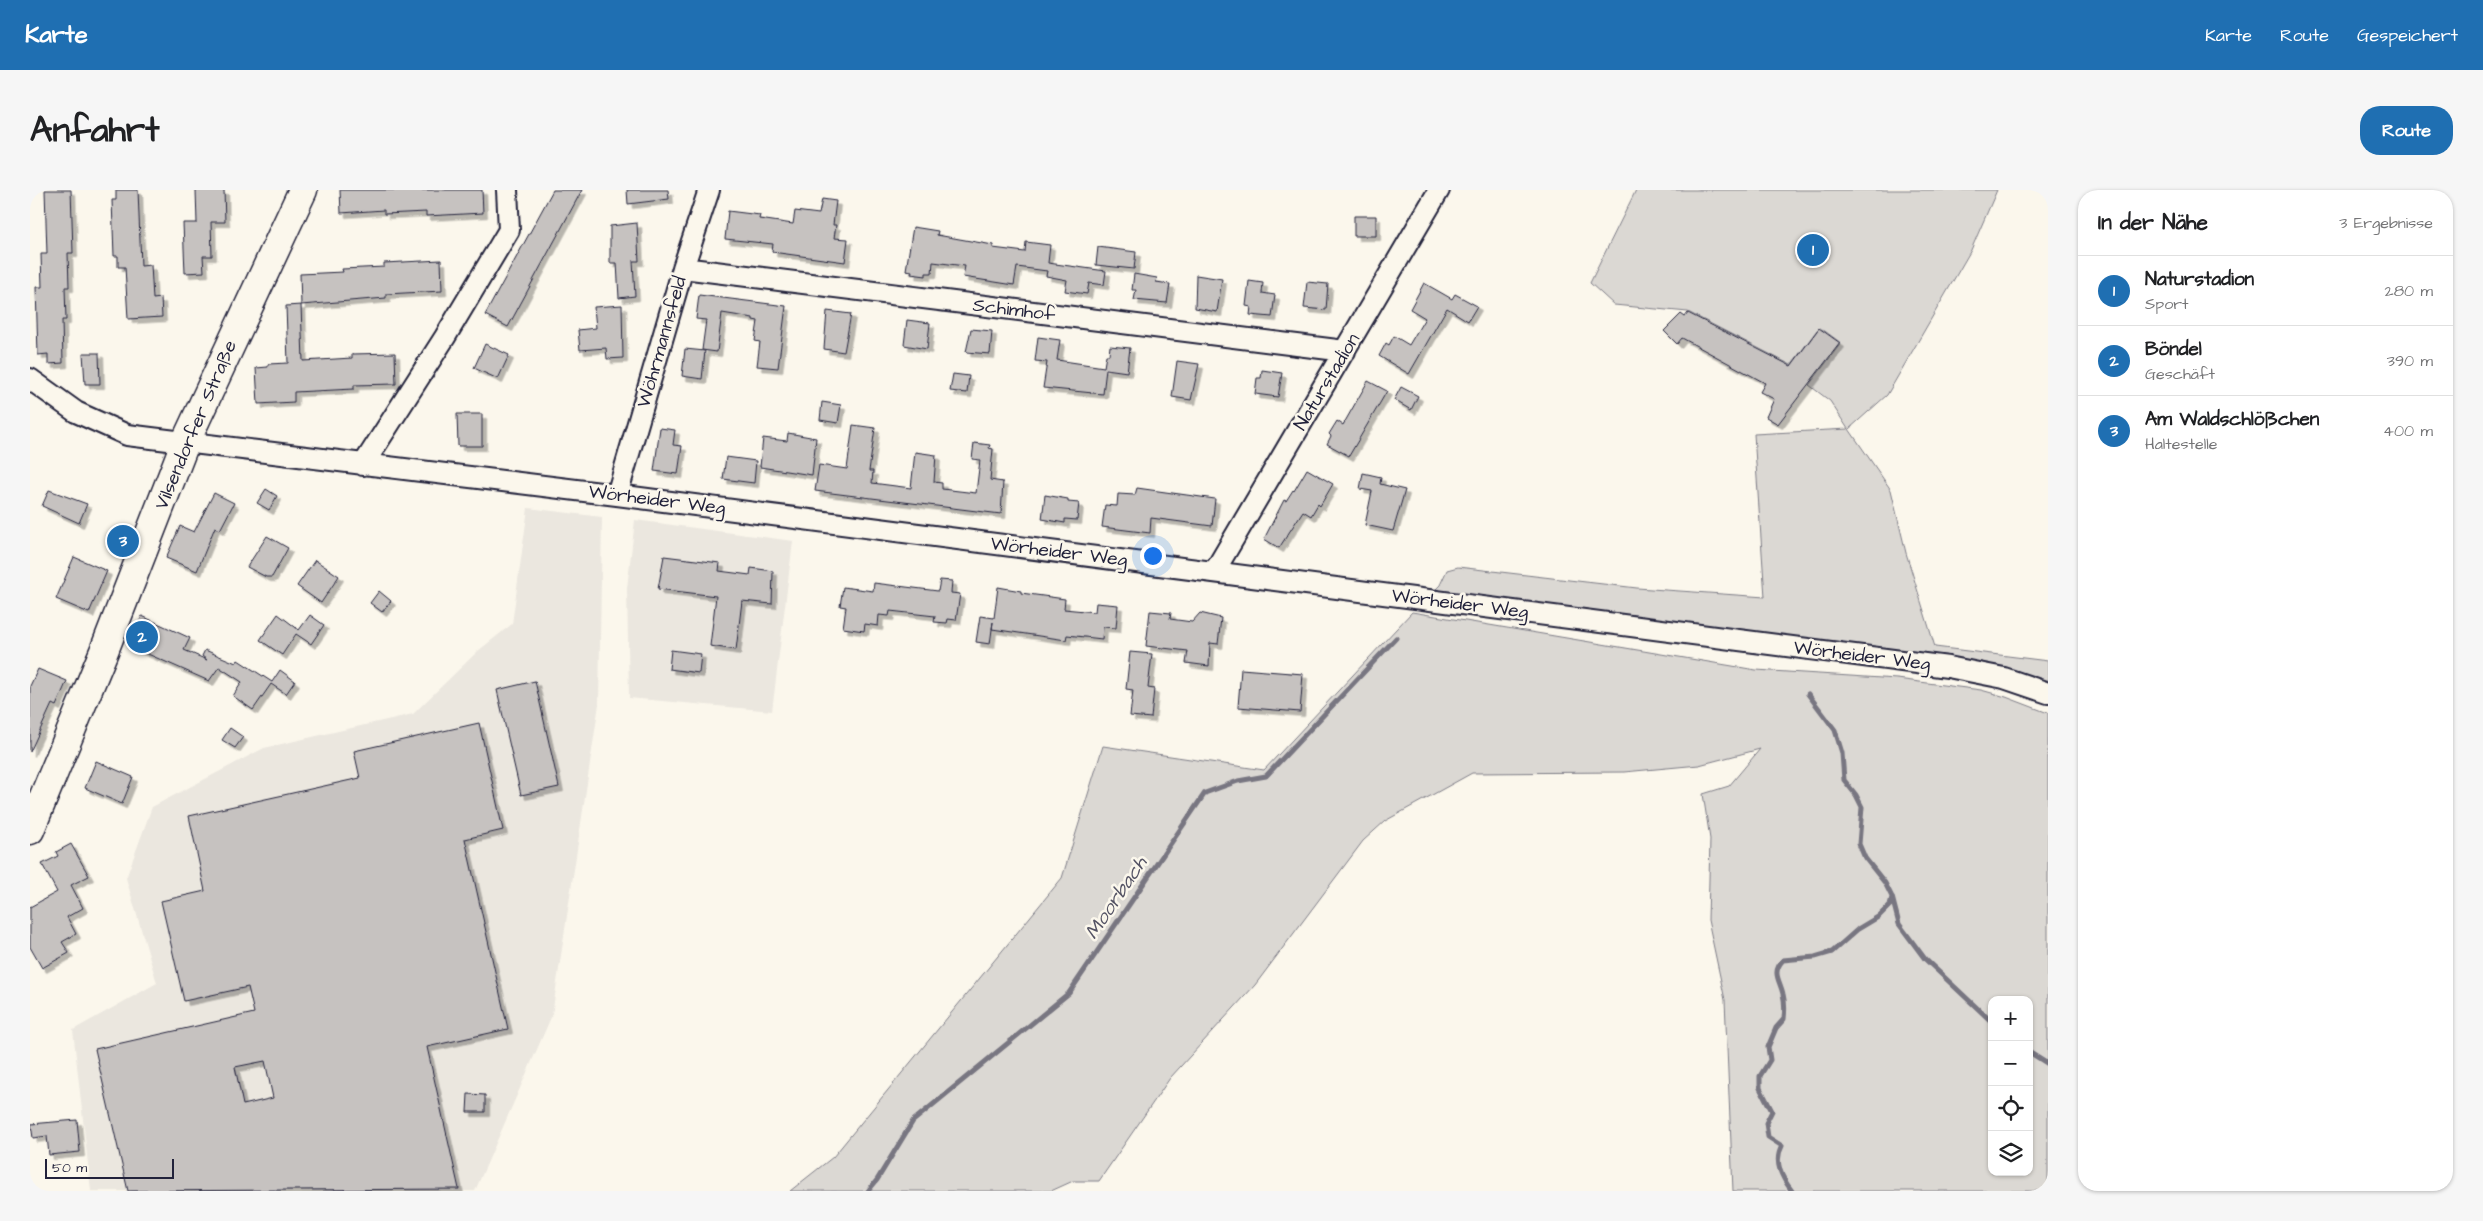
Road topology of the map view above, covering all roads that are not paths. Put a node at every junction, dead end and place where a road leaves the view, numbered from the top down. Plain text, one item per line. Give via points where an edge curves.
1 (302, 190) edge
2 (507, 190) edge
3 (709, 190) edge
4 (1439, 190) edge
5 (683, 268) junction
6 (1345, 352) junction
7 (30, 379) edge
8 (185, 443) junction
9 (363, 465) junction
10 (617, 495) junction
11 (1214, 572) junction
12 (2048, 694) edge
13 (36, 804) edge
14 (30, 830) edge

1 - 8 main road, Vilsendorfer Straße
2 - 9 street via 509,230
3 - 5 street, Wöhrmannsfeld
4 - 6 street, Naturstadion
5 - 6 street, Schimhof
5 - 10 street, Wöhrmannsfeld
6 - 11 street, Naturstadion
7 - 8 street, Wörheider Weg via 76,412 128,435
8 - 9 street, Wörheider Weg
8 - 13 main road, Vilsendorfer Straße
9 - 10 street, Wörheider Weg
10 - 11 street, Wörheider Weg
11 - 12 street, Wörheider Weg via 1948,667 2004,678
13 - 14 main road, Vilsendorfer Straße

